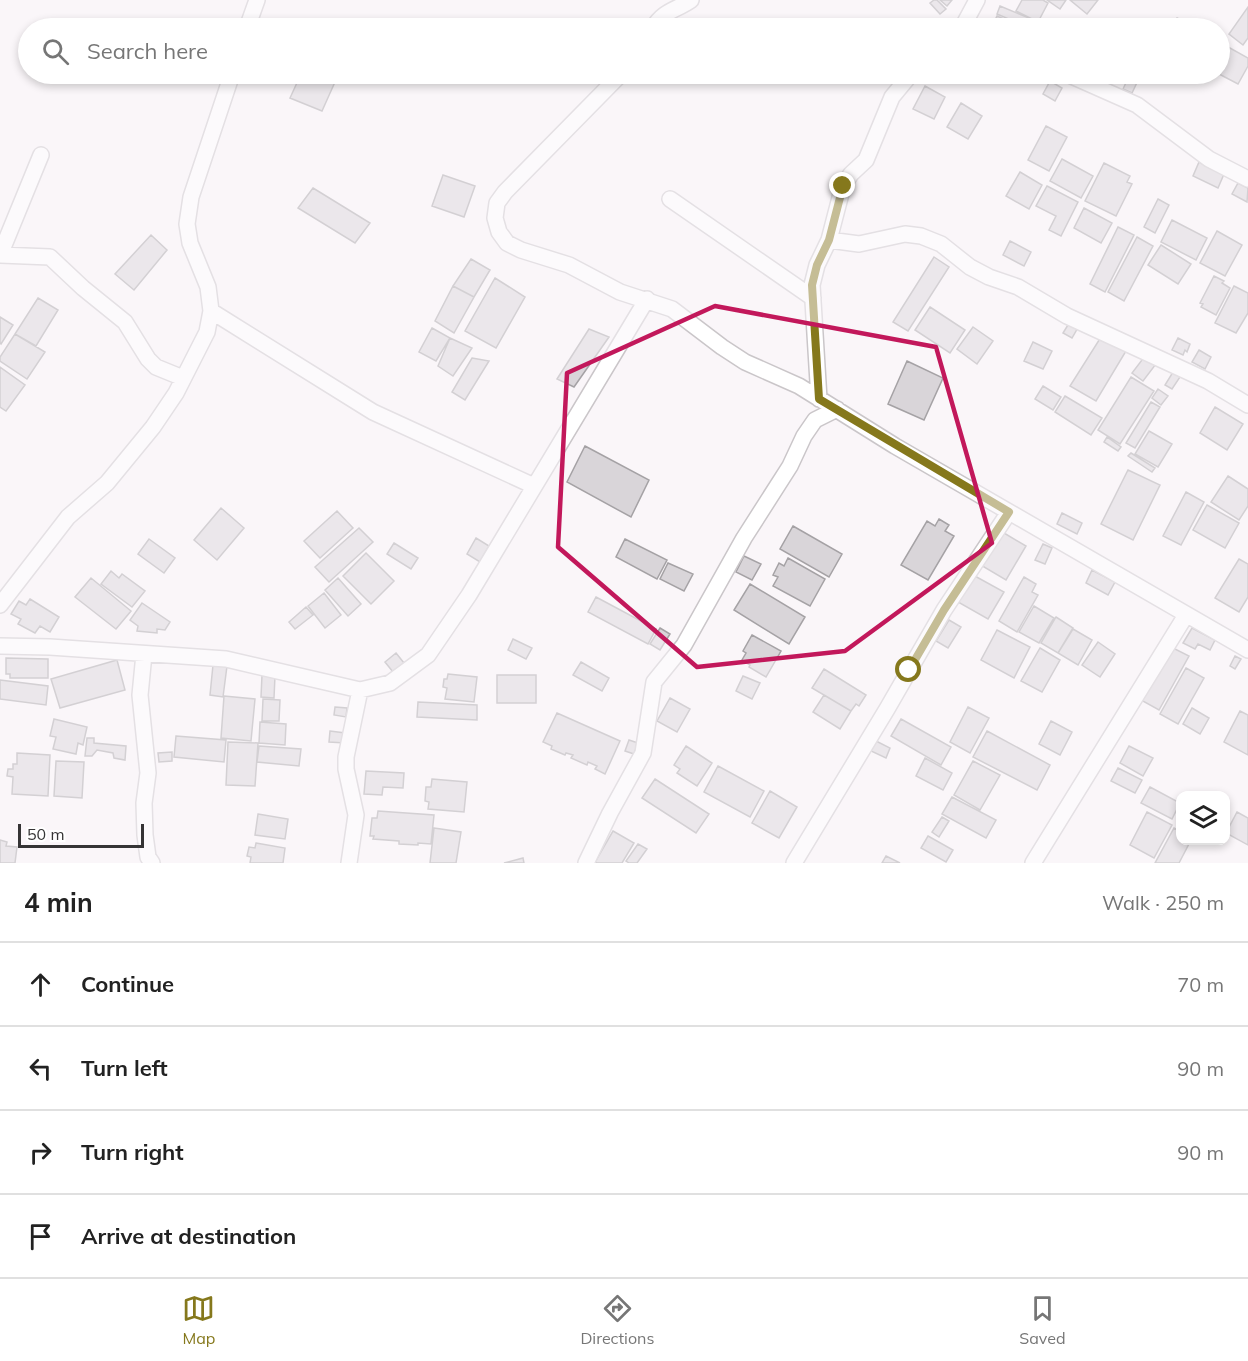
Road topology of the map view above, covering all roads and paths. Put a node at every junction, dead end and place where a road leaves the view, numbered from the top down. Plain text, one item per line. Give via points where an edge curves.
1 (257, 0) edge
2 (691, 0) edge
3 (977, 0) edge
4 (251, 18) edge
5 (659, 18) edge
6 (970, 18) edge
7 (229, 84) edge
8 (611, 84) edge
9 (903, 84) edge
10 (1090, 84) edge
11 (40, 155) dead end
12 (1248, 179) edge
13 (670, 199) dead end
14 (829, 240) junction
15 (0, 255) edge
16 (813, 298) junction
17 (647, 299) junction
18 (211, 311) junction
19 (183, 378) junction
20 (819, 399) junction
21 (1248, 405) edge
22 (837, 409) junction
23 (534, 486) junction
24 (1009, 512) junction
25 (0, 605) edge
26 (1186, 615) junction
27 (0, 646) edge
28 (1248, 650) edge
29 (144, 654) junction
30 (360, 690) junction
31 (152, 863) edge
32 (349, 863) edge
33 (586, 863) edge
34 (794, 863) edge
35 (1033, 863) edge

1 - 4 street
2 - 5 street
3 - 6 street
7 - 18 street via 191,197 187,224
8 - 17 street via 505,192 497,203 495,218 507,243 569,265 620,292
9 - 14 street via 892,97 866,160 843,186
10 - 12 street via 1137,105 1209,159
11 - 15 street
13 - 16 street
14 - 16 street via 817,265
14 - 21 street via 859,244 905,234 921,236 941,244 989,278 1018,286 1067,316 1208,381
15 - 19 street via 50,257 125,322 156,367
16 - 20 street
17 - 20 street via 672,309 745,362
17 - 23 street
18 - 19 street via 207,332
18 - 23 street via 373,412
19 - 25 street via 153,427 107,483 68,517
20 - 22 street
22 - 24 street
22 - 33 street via 815,420 804,436 684,645 654,682 643,753
23 - 30 street via 428,655 390,683
24 - 26 street
24 - 34 street via 944,610
26 - 28 street
26 - 35 street
27 - 29 street
29 - 30 street via 226,659
29 - 31 street via 140,695 148,773 144,803 148,857
30 - 32 street via 346,757 356,815

